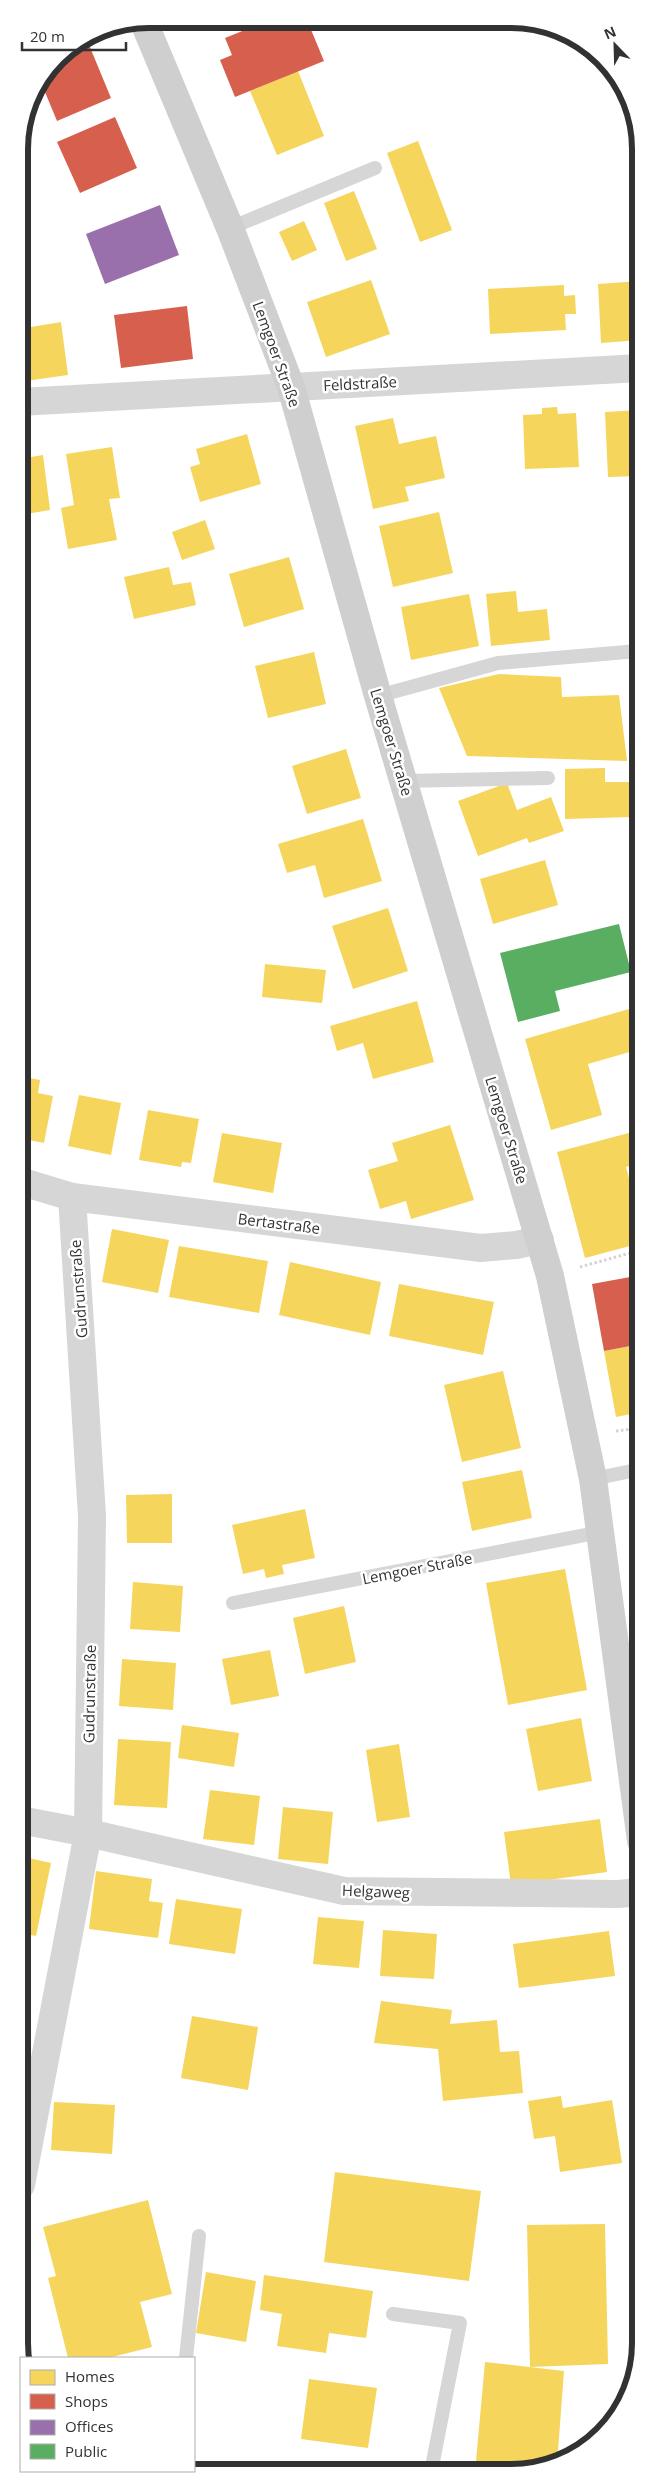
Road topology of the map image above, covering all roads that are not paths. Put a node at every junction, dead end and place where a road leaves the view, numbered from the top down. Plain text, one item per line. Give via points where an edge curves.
1 (146, 28) edge
2 (375, 168) dead end
3 (230, 228) junction
4 (632, 368) edge
5 (291, 387) junction
6 (28, 402) edge
7 (632, 652) edge
8 (378, 696) junction
9 (548, 778) dead end
10 (404, 781) junction
11 (28, 1184) edge
12 (72, 1197) junction
13 (540, 1240) junction
14 (632, 1471) edge
15 (593, 1479) junction
16 (601, 1532) junction
17 (233, 1603) dead end
18 (630, 1673) edge
19 (632, 1704) edge
20 (28, 1822) edge
21 (88, 1833) junction
22 (632, 1893) edge
23 (28, 2148) edge
24 (199, 2236) dead end
25 (393, 2314) dead end
26 (186, 2357) edge
27 (433, 2464) edge

1 - 3 main road, Lemgoer Straße
2 - 3 lane
3 - 5 main road, Lemgoer Straße
4 - 5 street, Feldstraße
5 - 6 street, Feldstraße
5 - 8 main road, Lemgoer Straße
7 - 8 lane via 498,663
8 - 10 main road, Lemgoer Straße
9 - 10 lane
10 - 13 main road, Lemgoer Straße
11 - 12 street, Bertastraße
12 - 13 street, Bertastraße via 481,1248
12 - 21 street, Gudrunstraße via 92,1516
13 - 15 main road, Lemgoer Straße
14 - 15 lane
15 - 16 main road, Lemgoer Straße
16 - 17 lane, Lemgoer Straße
16 - 18 main road, Lemgoer Straße
18 - 19 main road, Lemgoer Straße
20 - 21 street, Helgaweg
21 - 22 street, Helgaweg via 344,1891
21 - 23 street, Gudrunstraße
24 - 26 lane
25 - 27 lane via 460,2323

